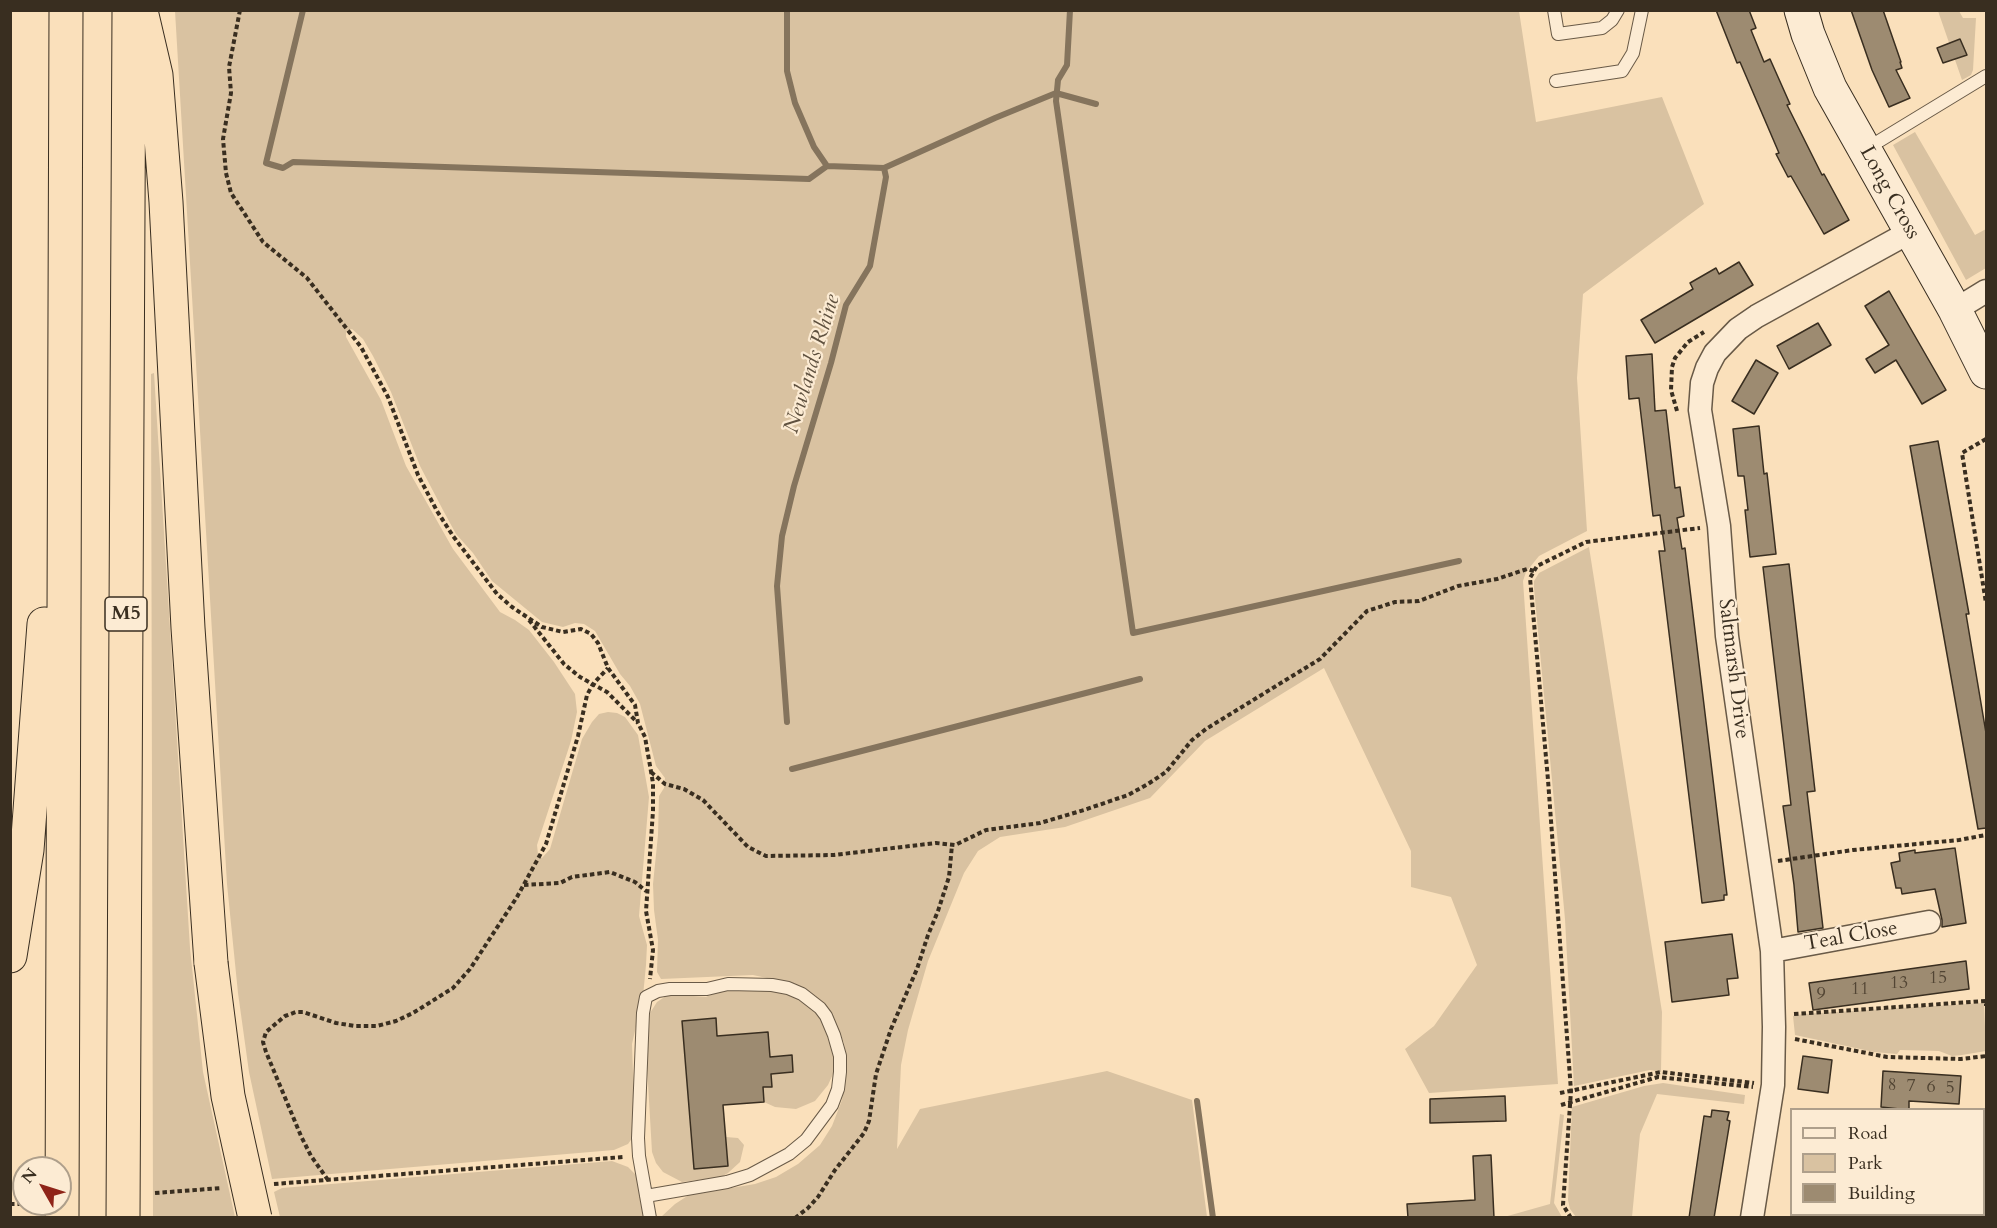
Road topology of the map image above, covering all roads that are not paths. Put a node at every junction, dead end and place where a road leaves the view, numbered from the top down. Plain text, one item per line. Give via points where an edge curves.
1 (66, 10) edge
2 (129, 10) edge
3 (140, 10) edge
4 (1554, 10) edge
5 (1618, 10) edge
6 (1642, 10) edge
7 (1801, 10) edge
8 (1986, 76) edge
9 (1556, 81) dead end
10 (1865, 149) junction
11 (1910, 232) junction
12 (1986, 291) edge
13 (1955, 310) junction
14 (64, 354) junction
15 (1986, 372) edge
16 (1929, 922) dead end
17 (1772, 951) junction
18 (10, 956) edge
19 (646, 1196) junction
20 (62, 1218) edge
21 (123, 1218) edge
22 (255, 1218) edge
23 (650, 1218) edge
24 (1752, 1218) edge

1 - 14 highway
2 - 21 highway, M5
3 - 22 highway, bridge via 156,75 166,202 210,963 228,1096
4 - 5 lane via 1558,34 1602,28
6 - 9 lane via 1633,53 1622,71
7 - 10 street, Long Cross via 1830,88
8 - 10 lane
10 - 11 street, Long Cross
11 - 13 street, Long Cross
11 - 17 street, Saltmarsh Drive via 1738,329 1715,353 1700,396 1719,526 1727,636
12 - 13 street
13 - 15 street, Long Cross
14 - 18 highway via 27,850
14 - 20 highway
16 - 17 street, Teal Close
17 - 24 street, Saltmarsh Drive via 1772,1087
19 - 19 lane via 639,1156 646,997 658,991 728,984 772,985 810,999 826,1016 840,1056 838,1089 817,1128 789,1154 750,1175
19 - 23 lane

